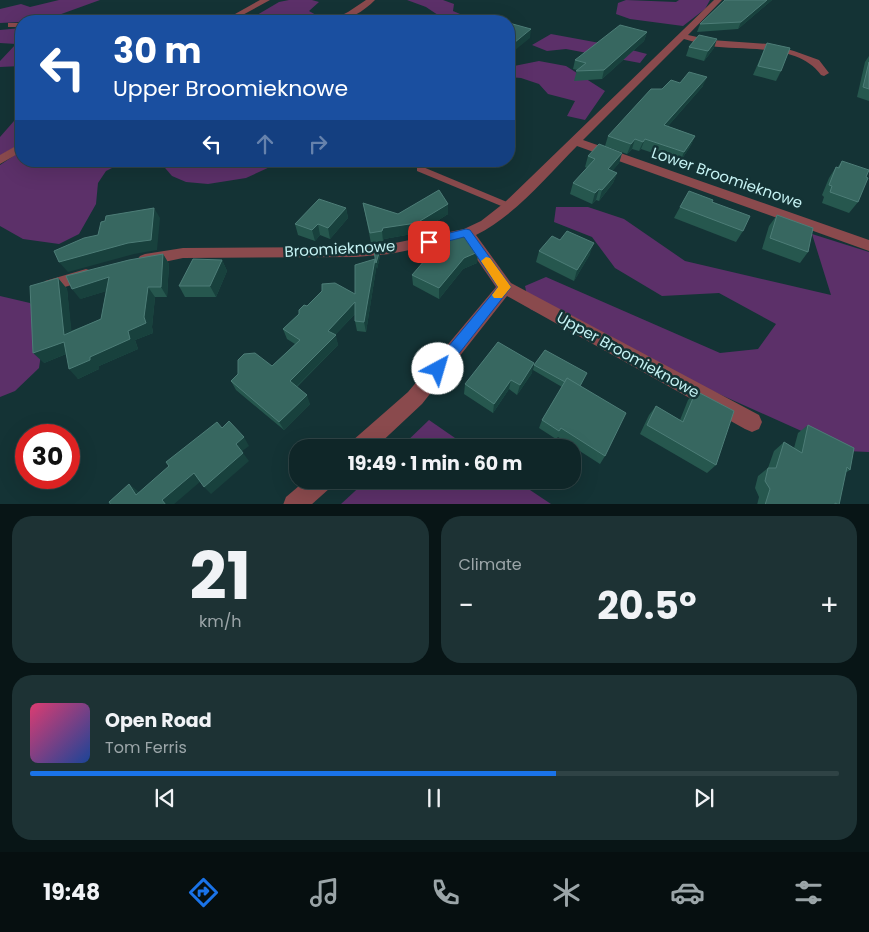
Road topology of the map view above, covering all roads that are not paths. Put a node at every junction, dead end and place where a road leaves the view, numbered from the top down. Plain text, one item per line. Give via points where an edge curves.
1 (266, 0) edge
2 (371, 0) edge
3 (718, 0) edge
4 (239, 15) edge
5 (349, 15) edge
6 (11, 26) dead end
7 (15, 26) edge
8 (683, 36) junction
9 (824, 73) dead end
10 (574, 142) junction
11 (15, 151) edge
12 (0, 160) edge
13 (420, 169) dead end
14 (509, 206) junction
15 (466, 233) junction
16 (869, 246) edge
17 (126, 264) edge
18 (101, 271) edge
19 (51, 285) edge
20 (505, 287) junction
21 (752, 422) dead end
22 (369, 439) edge
23 (312, 489) edge
24 (294, 504) edge

1 - 4 street
2 - 5 street
3 - 8 street, Broomieknowe
6 - 7 street
8 - 9 street via 711,43 768,47 791,53 816,62
8 - 10 street, Broomieknowe
10 - 14 street, Broomieknowe
10 - 16 street, Lower Broomieknowe
11 - 12 street
13 - 14 lane
14 - 15 street, Broomieknowe via 486,224
15 - 17 street, Broomieknowe via 429,242 356,252 182,253
15 - 20 street, Upper Broomieknowe
18 - 19 street
20 - 21 street, Upper Broomieknowe
20 - 22 street via 415,398
23 - 24 street

